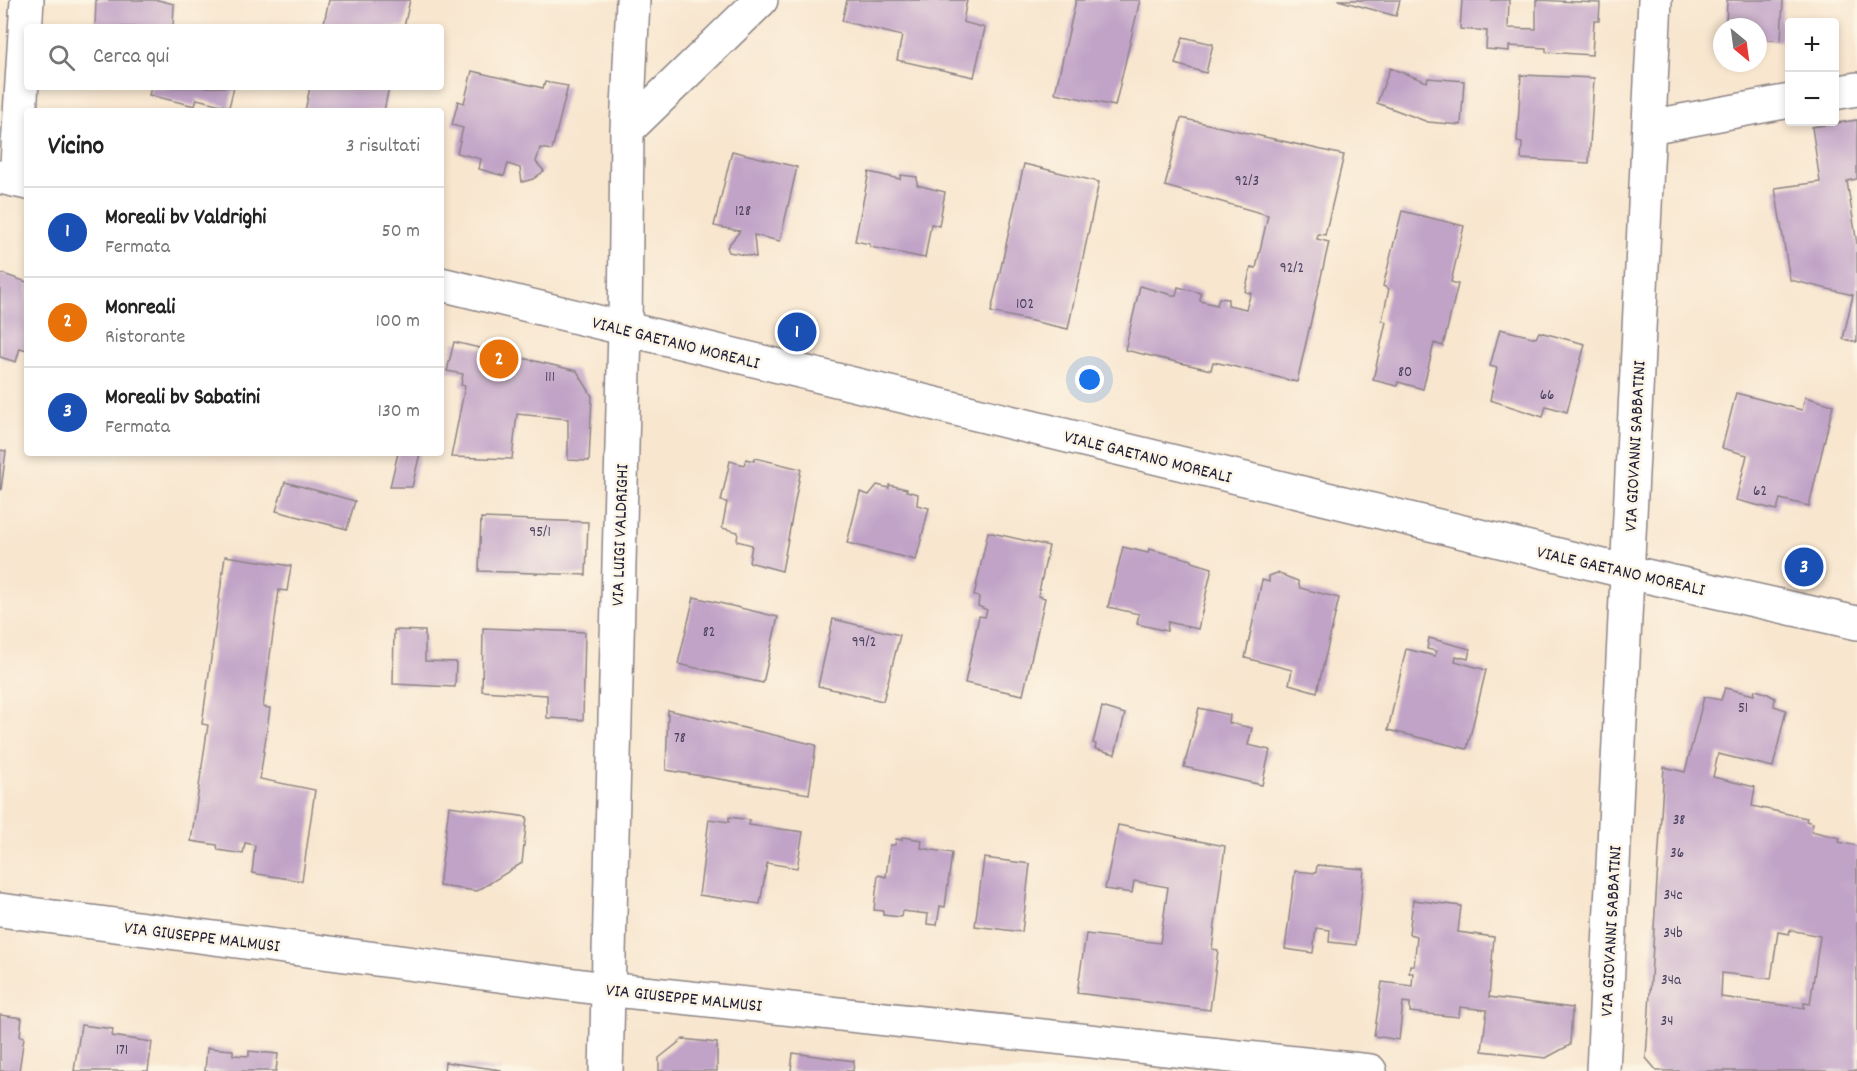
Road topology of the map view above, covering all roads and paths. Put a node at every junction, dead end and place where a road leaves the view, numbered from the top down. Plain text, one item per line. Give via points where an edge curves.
1 (27, 0) edge
2 (633, 0) edge
3 (761, 0) edge
4 (1655, 0) edge
5 (25, 24) edge
6 (24, 42) edge
7 (1857, 89) edge
8 (1839, 92) edge
9 (1785, 102) edge
10 (1649, 127) junction
11 (627, 130) junction
12 (14, 180) edge
13 (444, 285) edge
14 (625, 329) junction
15 (1628, 572) junction
16 (1857, 623) edge
17 (0, 910) edge
18 (606, 989) junction
19 (606, 1071) edge
20 (1370, 1071) edge
21 (1604, 1071) edge

1 - 5 street
2 - 11 street, VIA LUIGI VALDRIGHI
3 - 11 street
4 - 10 street, VIA GIOVANNI SABBATINI
6 - 12 street
7 - 8 street
9 - 10 street
10 - 15 street, VIA GIOVANNI SABBATINI
11 - 14 street, VIA LUIGI VALDRIGHI
13 - 14 street, VIALE GAETANO MOREALI
14 - 15 street, VIALE GAETANO MOREALI
14 - 18 street, VIA LUIGI VALDRIGHI
15 - 16 street, VIALE GAETANO MOREALI
15 - 21 street, VIA GIOVANNI SABBATINI
17 - 18 street, VIA GIUSEPPE MALMUSI
18 - 19 street, VIA LUIGI VALDRIGHI
18 - 20 street, VIA GIUSEPPE MALMUSI

